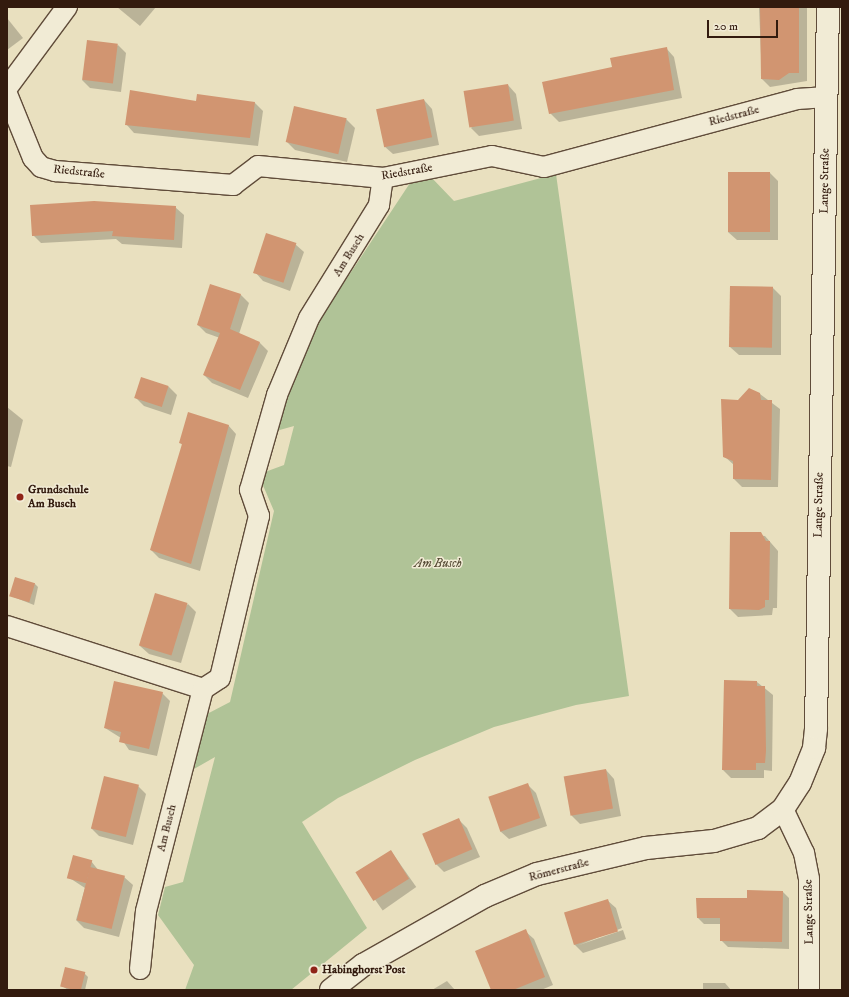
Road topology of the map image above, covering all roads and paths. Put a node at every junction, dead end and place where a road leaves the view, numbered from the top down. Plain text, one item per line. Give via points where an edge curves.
1 (67, 7) edge
2 (828, 7) edge
3 (7, 88) edge
4 (7, 94) edge
5 (827, 97) junction
6 (383, 178) junction
7 (7, 626) edge
8 (203, 689) junction
9 (783, 809) junction
10 (140, 970) dead end
11 (331, 990) edge
12 (809, 990) edge

1 - 3 street
2 - 5 main road, Lange Straße
4 - 6 street, Riedstraße via 33,158 41,167 55,171 233,185 258,166
5 - 6 street, Riedstraße via 797,99 544,166 492,156
5 - 9 main road, Lange Straße via 816,728 814,748 800,783
6 - 8 street, Am Busch via 379,205 310,318 277,395 250,490 258,516 220,678
7 - 8 street
8 - 10 street, Am Busch via 146,911
9 - 11 main road, Römerstraße via 758,828 727,838 646,848 537,874 438,920 364,965
9 - 12 street, Lange Straße via 804,853 810,879

